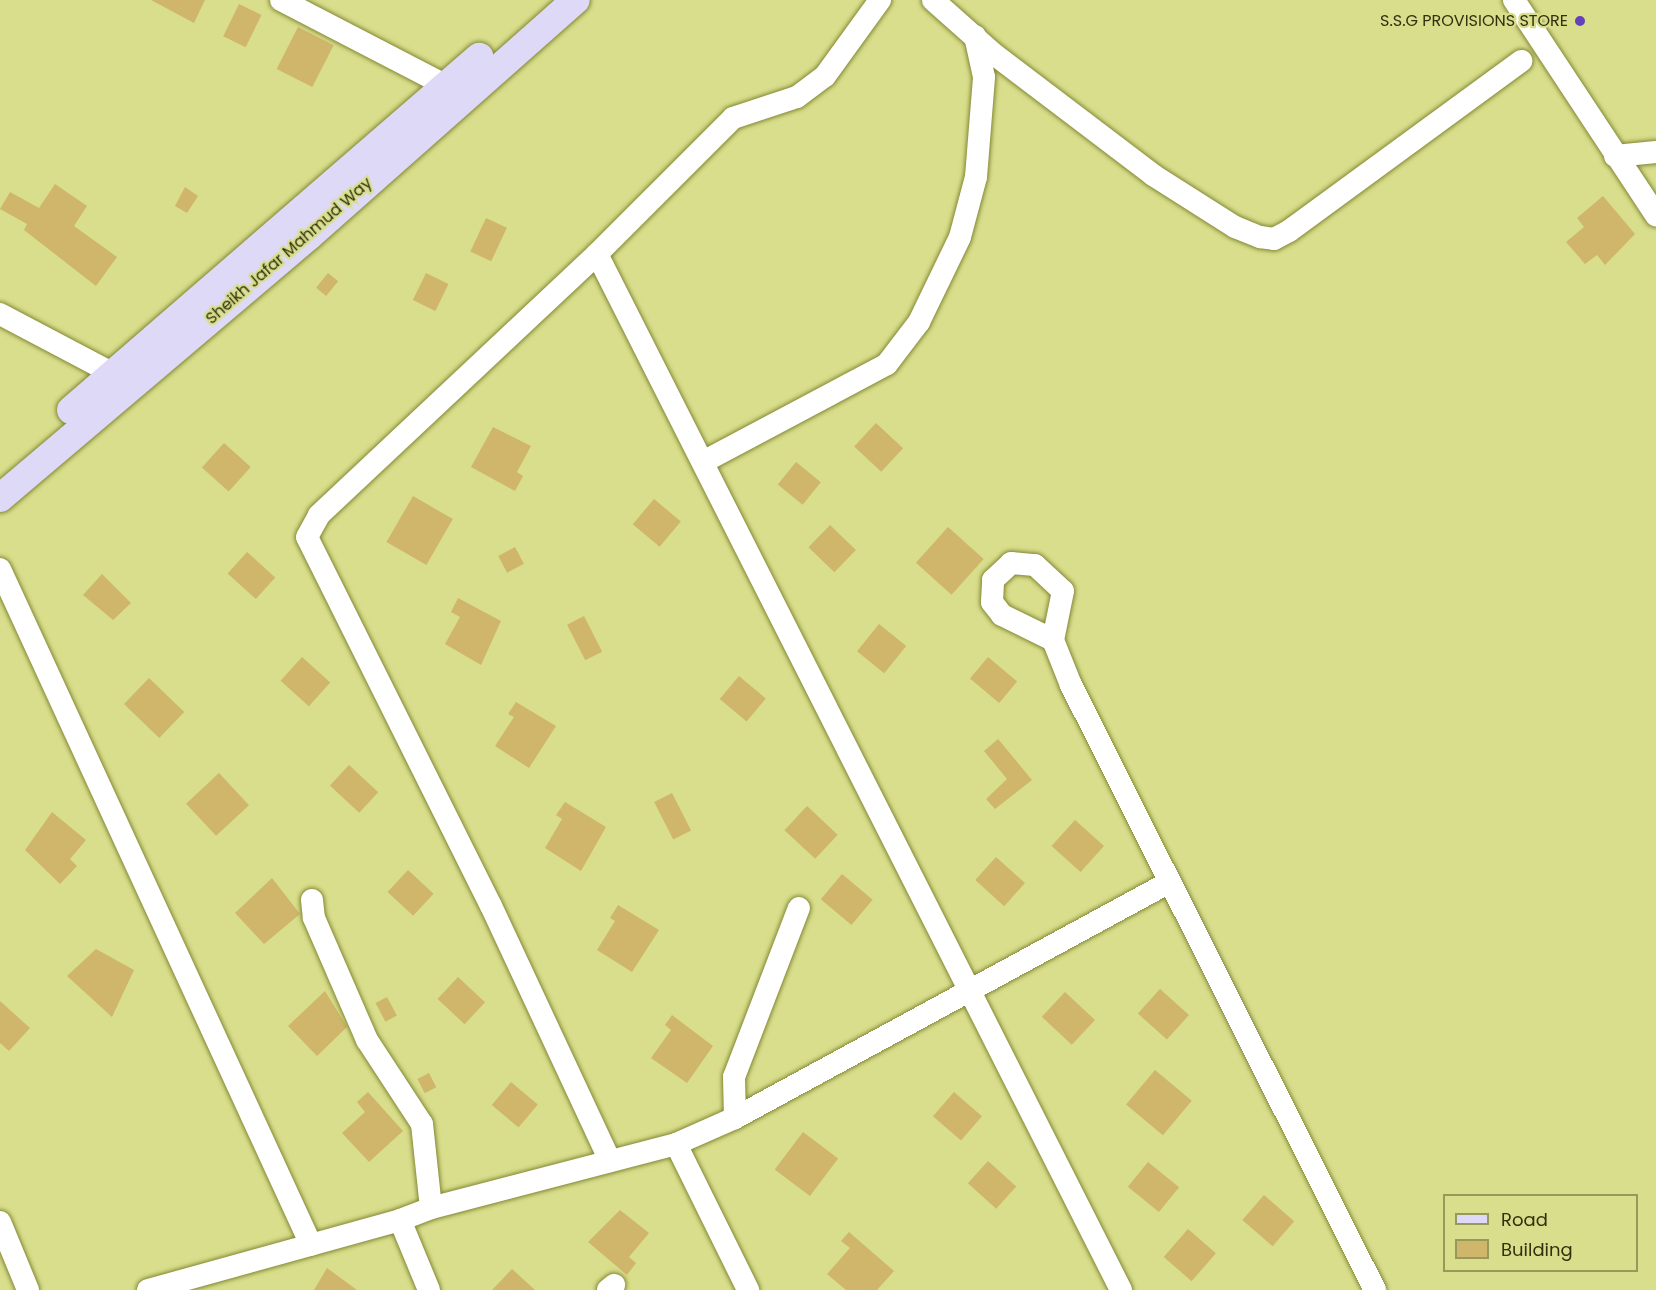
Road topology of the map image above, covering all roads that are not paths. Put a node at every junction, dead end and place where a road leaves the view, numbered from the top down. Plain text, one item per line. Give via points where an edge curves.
1 (281, 0) edge
2 (547, 0) edge
3 (576, 0) edge
4 (880, 0) edge
5 (933, 0) edge
6 (1514, 0) edge
7 (975, 36) junction
8 (1521, 61) dead end
9 (445, 86) junction
10 (1656, 152) edge
11 (1615, 156) junction
12 (1656, 215) edge
13 (597, 254) junction
14 (0, 314) edge
15 (112, 373) junction
16 (703, 462) junction
17 (0, 474) edge
18 (0, 498) edge
19 (0, 569) edge
20 (1053, 640) dead end
21 (1168, 883) junction
22 (312, 900) dead end
23 (799, 908) dead end
24 (970, 989) junction
25 (735, 1118) junction
26 (676, 1144) junction
27 (610, 1161) junction
28 (431, 1208) junction
29 (400, 1220) junction
30 (0, 1222) edge
31 (311, 1245) junction
32 (28, 1290) edge
33 (148, 1290) edge
34 (429, 1290) edge
35 (748, 1290) edge
36 (1121, 1290) edge
37 (1375, 1290) edge

1 - 9 street
2 - 9 main road, Sheikh Jafar Mahmud Way
3 - 18 main road, Sheikh Jafar Mahmud Way via 302,243
4 - 13 street via 825,76 797,97 733,118
5 - 7 street
6 - 11 street
7 - 8 street via 1153,176 1235,227 1274,238 1412,145
7 - 16 street via 984,77 976,177 960,237 919,322 887,364
9 - 15 main road, Sheikh Jafar Mahmud Way
10 - 11 street
11 - 12 street
13 - 16 street
13 - 27 street via 319,515 308,537 491,906
14 - 15 street
15 - 17 main road, Sheikh Jafar Mahmud Way
16 - 24 street
19 - 31 street
20 - 21 street
21 - 24 street
21 - 37 street
22 - 28 street via 314,918 367,1040 422,1124
23 - 25 street via 734,1077
24 - 25 street
24 - 36 street
25 - 26 street
26 - 27 street
26 - 35 street
27 - 28 street
28 - 29 street
29 - 31 street
29 - 34 street
30 - 32 street
31 - 33 street

